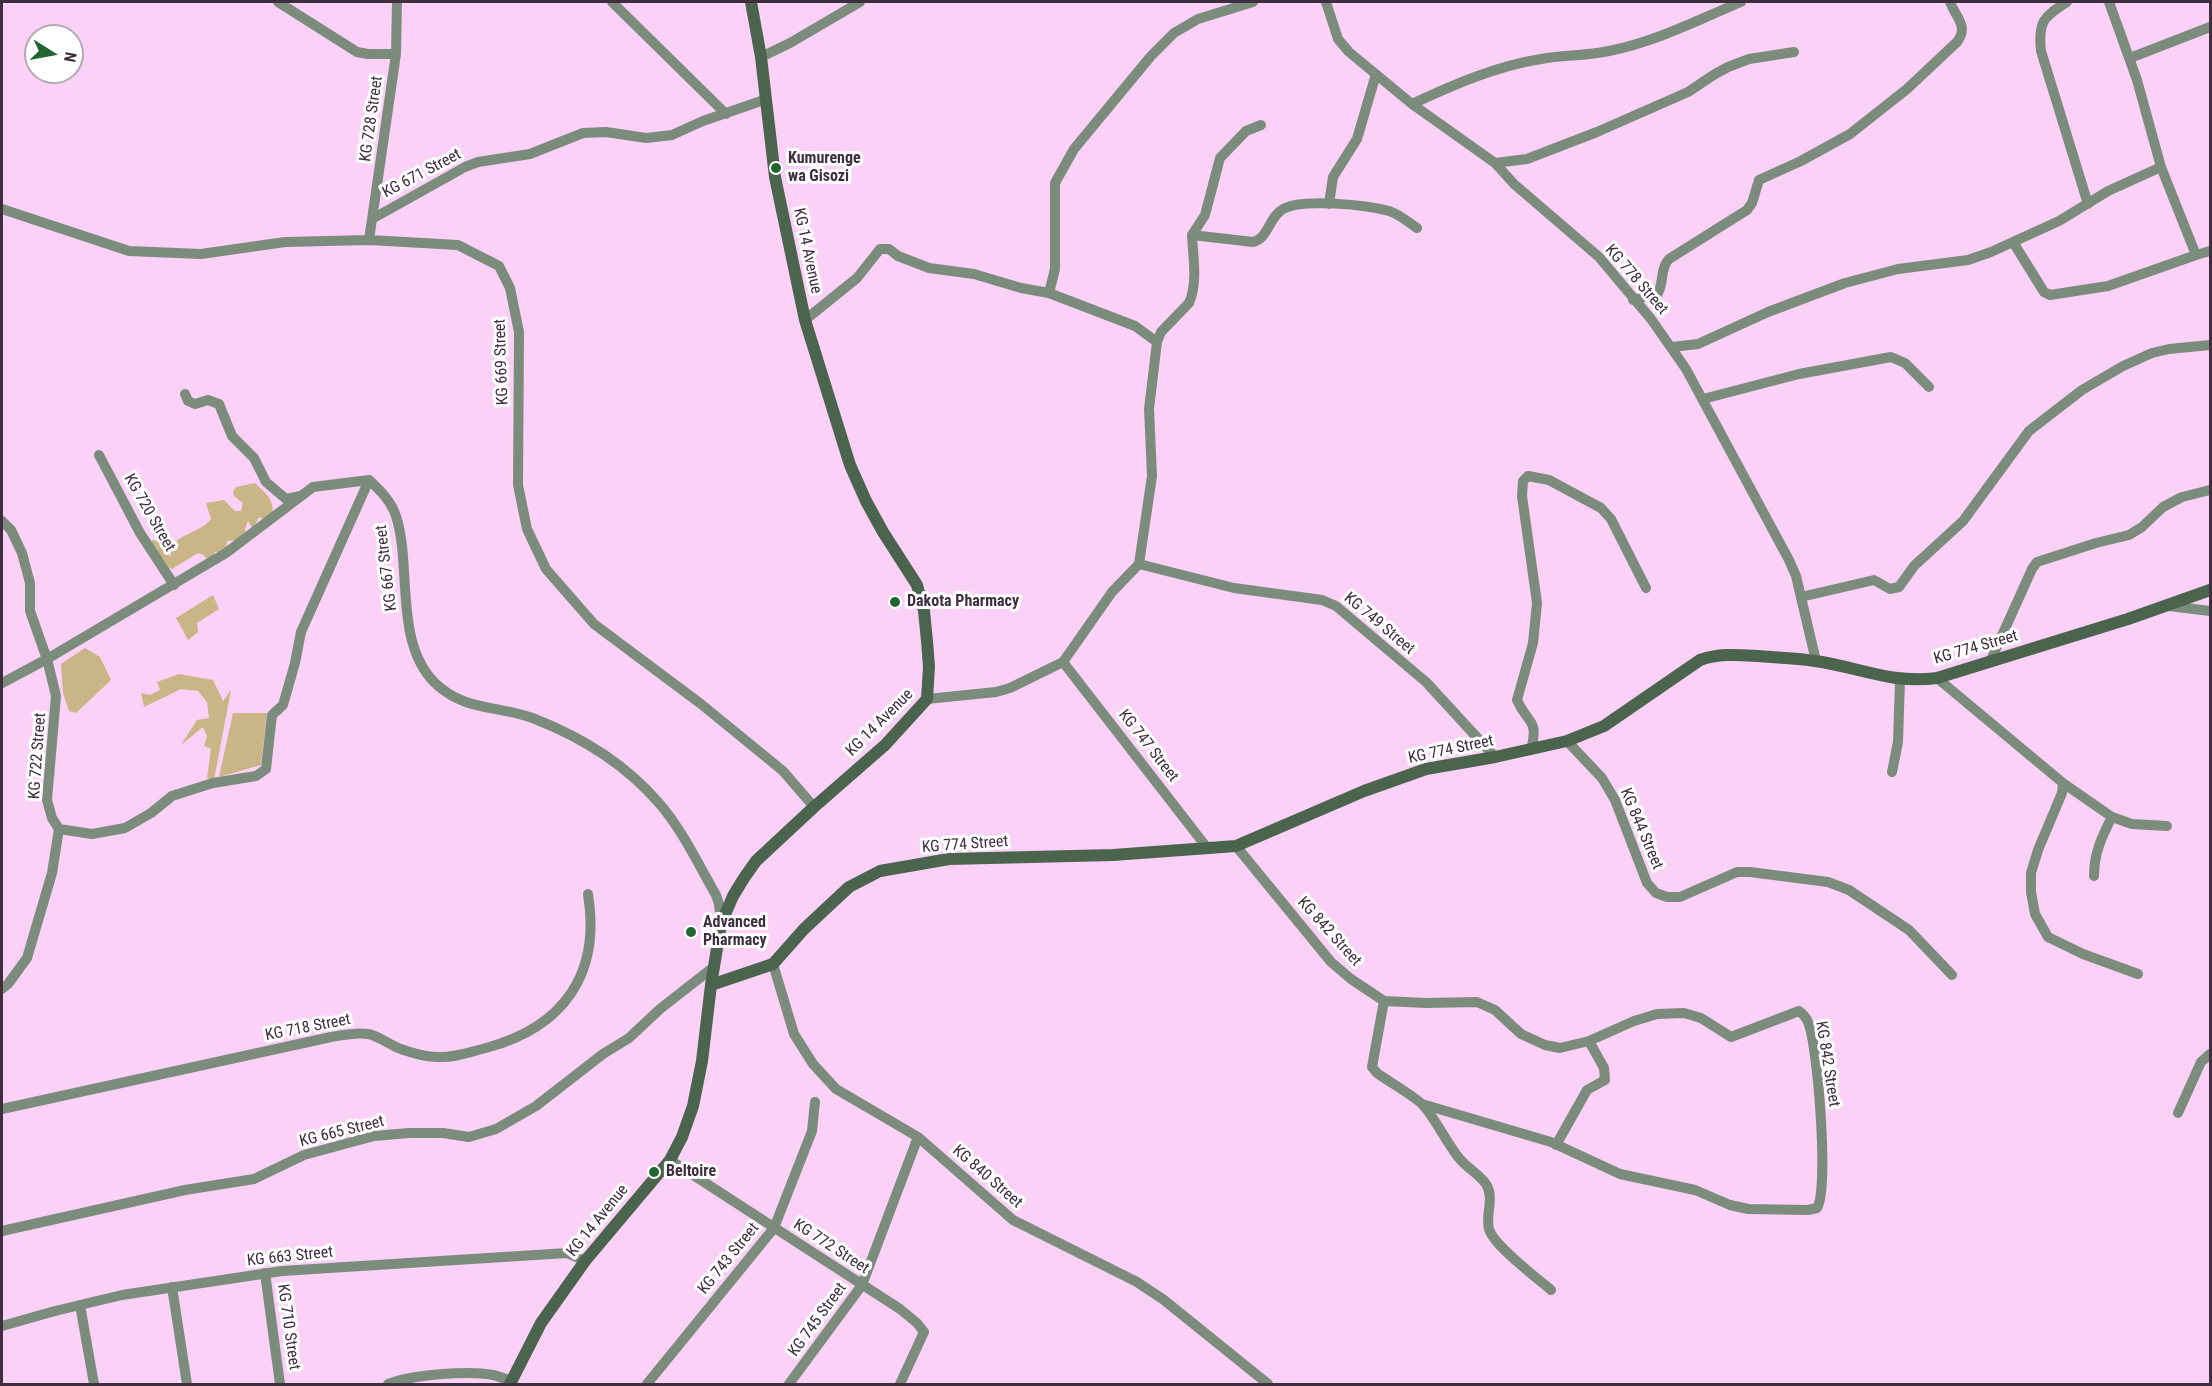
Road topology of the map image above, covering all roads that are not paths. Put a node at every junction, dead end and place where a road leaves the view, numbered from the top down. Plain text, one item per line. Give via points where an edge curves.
1 (278, 2) edge
2 (398, 2) edge
3 (612, 2) edge
4 (751, 2) edge
5 (860, 2) edge
6 (1253, 2) edge
7 (1326, 2) edge
8 (1741, 2) edge
9 (1950, 2) edge
10 (2067, 2) edge
11 (2109, 2) edge
12 (2211, 27) edge
13 (1794, 52) dead end
14 (396, 54) junction
15 (760, 57) junction
16 (2130, 58) junction
17 (1376, 74) junction
18 (764, 100) junction
19 (1412, 104) junction
20 (726, 114) junction
21 (1261, 125) dead end
22 (1495, 163) junction
23 (2161, 167) junction
24 (1329, 204) junction
25 (2088, 204) junction
26 (2, 209) edge
27 (372, 219) junction
28 (1416, 228) dead end
29 (1192, 235) junction
30 (369, 240) junction
31 (2013, 242) junction
32 (2211, 251) edge
33 (2196, 255) junction
34 (1049, 293) junction
35 (1633, 300) junction
36 (805, 320) junction
37 (1157, 342) junction
38 (2211, 345) edge
39 (1672, 347) junction
40 (1929, 387) dead end
41 (185, 394) dead end
42 (1703, 399) junction
43 (99, 455) dead end
44 (369, 480) junction
45 (313, 487) junction
46 (2211, 489) edge
47 (2, 521) edge
48 (1139, 564) junction
49 (174, 585) junction
50 (1646, 588) dead end
51 (2211, 590) edge
52 (1801, 597) junction
53 (2169, 606) junction
54 (2211, 611) edge
55 (47, 659) junction
56 (1816, 661) junction
57 (1064, 662) junction
58 (1990, 662) junction
59 (1937, 678) junction
60 (1900, 680) junction
61 (2, 683) edge
62 (927, 699) junction
63 (1567, 741) junction
64 (1531, 750) junction
65 (1495, 758) junction
66 (1892, 772) dead end
67 (2063, 783) junction
68 (814, 807) junction
69 (2112, 817) junction
70 (2168, 826) dead end
71 (59, 829) junction
72 (1236, 846) junction
73 (1208, 849) junction
74 (2094, 876) dead end
75 (588, 894) dead end
76 (721, 924) junction
77 (772, 964) junction
78 (715, 966) junction
79 (2138, 974) dead end
80 (1952, 975) dead end
81 (711, 985) junction
82 (2, 989) edge
83 (1384, 1001) junction
84 (1589, 1041) junction
85 (2211, 1054) edge
86 (815, 1102) dead end
87 (1422, 1104) junction
88 (2, 1109) edge
89 (2178, 1113) dead end
90 (918, 1137) junction
91 (1556, 1145) junction
92 (670, 1160) junction
93 (774, 1228) junction
94 (2, 1231) edge
95 (585, 1261) junction
96 (265, 1274) junction
97 (862, 1285) junction
98 (172, 1287) junction
99 (1551, 1290) dead end
100 (80, 1305) junction
101 (2, 1326) edge
102 (510, 1383) edge
103 (94, 1384) edge
104 (187, 1384) edge
105 (280, 1384) edge
106 (388, 1384) edge
107 (647, 1384) edge
108 (789, 1384) edge
109 (900, 1384) edge
110 (1268, 1384) edge

1 - 14 street via 357,52
2 - 14 street, KG 728 Street
3 - 20 street
4 - 15 street, KG 14 Avenue
5 - 15 street
6 - 34 street via 1198,20 1174,33 1074,149 1055,183 1055,269
7 - 17 street, KG 778 Street via 1338,39
8 - 19 street via 1633,45 1513,65
9 - 35 street via 1963,27 1957,42 1850,134 1759,180 1750,207 1664,263 1658,293
10 - 25 street via 2042,22 2039,40
11 - 16 street
12 - 16 street
13 - 22 street via 1749,59 1714,74 1688,92 1597,132 1527,159
14 - 27 street, KG 728 Street
15 - 18 street, KG 14 Avenue
16 - 23 street
17 - 19 street, KG 778 Street
17 - 24 street via 1357,139 1333,177
18 - 20 street, KG 671 Street
18 - 36 street, KG 14 Avenue via 775,177
19 - 22 street, KG 778 Street
20 - 27 street, KG 671 Street via 661,138 583,133 530,154 478,162
21 - 29 street via 1246,131 1220,158 1205,215
22 - 35 street, KG 778 Street via 1599,257
23 - 25 street via 2108,190
23 - 33 street
24 - 28 street via 1387,211
24 - 29 street via 1305,203 1282,209 1258,241
25 - 31 street
26 - 30 street, KG 669 Street via 129,251 201,254 285,242
27 - 30 street, KG 728 Street
29 - 37 street via 1192,298 1161,332
30 - 68 street, KG 669 Street via 458,244 499,266 510,288 519,332 518,485 527,529 546,569 594,624 783,771
31 - 33 street via 2044,292 2050,295 2108,286
31 - 39 street via 1968,260 1898,269 1845,283 1698,344
32 - 33 street
34 - 36 street via 974,274 929,268 889,249 880,249 857,278
34 - 37 street via 1135,326
35 - 39 street, KG 778 Street
36 - 62 street, KG 14 Avenue via 854,474 883,532 917,585 926,631
37 - 48 street via 1149,409 1152,476
38 - 52 street via 2152,353 2123,366 2082,390 2029,431 1963,521 1914,566 1899,587 1890,589 1874,580
39 - 42 street, KG 778 Street
40 - 42 street via 1905,363 1891,357 1799,374
41 - 45 street via 195,404 208,400 219,404 232,436 254,458 266,482 286,499 301,496
42 - 52 street, KG 778 Street via 1789,560
43 - 49 street, KG 720 Street via 140,533
44 - 45 street
44 - 71 street via 302,632 283,705 272,715 266,769 256,776 213,783 172,796 125,828 92,834
44 - 76 street, KG 667 Street via 396,514 410,631 417,654 434,682 457,700 528,717 566,733 625,770 659,802 684,840 720,903
45 - 49 street via 226,553
46 - 58 street via 2163,507 2129,535 2037,562
47 - 55 street, KG 722 Street via 22,553 30,583 30,611
48 - 57 street via 1112,592
48 - 65 street, KG 749 Street via 1234,588 1322,600 1336,606 1426,682
49 - 55 street
50 - 64 street via 1611,519 1601,508 1549,480 1528,476 1523,481 1537,603 1533,643 1517,700 1534,725
51 - 53 street, KG 774 Street
52 - 56 street, KG 778 Street
53 - 54 street
53 - 58 street, KG 774 Street
55 - 61 street
55 - 71 street, KG 722 Street via 56,696 47,800
56 - 60 street, KG 774 Street
56 - 63 street, KG 774 Street via 1715,655 1701,660 1604,726
57 - 62 street via 996,692
57 - 73 street, KG 747 Street
58 - 59 street, KG 774 Street
59 - 60 street, KG 774 Street
59 - 67 street
60 - 66 street via 1898,742
62 - 68 street, KG 14 Avenue via 885,745
63 - 64 street, KG 774 Street
63 - 80 street, KG 844 Street via 1602,778 1615,800 1647,883 1656,893 1680,897 1737,872 1828,882 1849,890 1909,930
64 - 65 street, KG 774 Street
65 - 72 street, KG 774 Street via 1426,769
67 - 69 street
67 - 79 street via 2031,873 2035,914 2048,937
68 - 76 street, KG 14 Avenue via 756,861 733,896
69 - 70 street via 2132,824
69 - 74 street via 2097,848
71 - 82 street via 50,882 27,958
72 - 73 street, KG 774 Street
72 - 83 street, KG 842 Street via 1331,962
73 - 77 street, KG 774 Street via 950,860 880,871 849,887
75 - 88 street, KG 718 Street via 590,947 574,990 546,1019 500,1044 449,1058 403,1050 368,1034 331,1037
76 - 78 street, KG 14 Avenue
77 - 81 street, KG 774 Street
77 - 90 street, KG 840 Street via 794,1034 813,1064 836,1089
78 - 81 street, KG 14 Avenue
78 - 94 street, KG 665 Street via 629,1038 536,1106 496,1129 469,1137 409,1132 374,1136 303,1155 254,1179 184,1190
81 - 92 street, KG 14 Avenue via 693,1106
83 - 84 street, KG 842 Street via 1477,1002 1495,1010 1521,1034 1545,1045 1560,1048
83 - 87 street via 1372,1067
84 - 91 street via 1604,1068 1605,1080 1587,1090
84 - 91 street, KG 842 Street via 1658,1014 1684,1013 1701,1018 1731,1037 1796,1012 1803,1014 1809,1023 1820,1100 1820,1204 1808,1210 1739,1207 1695,1190 1620,1174
85 - 89 street via 2201,1062
86 - 93 street, KG 743 Street via 812,1131
87 - 91 street
87 - 99 street via 1449,1146 1487,1186 1489,1231
90 - 97 street, KG 745 Street
90 - 110 street, KG 840 Street via 1013,1220 1137,1282
92 - 93 street, KG 772 Street
92 - 95 street, KG 14 Avenue
93 - 97 street, KG 772 Street
93 - 107 street, KG 743 Street
95 - 96 street, KG 663 Street via 567,1253
95 - 102 street, KG 14 Avenue via 541,1323
96 - 98 street, KG 663 Street
96 - 105 street, KG 710 Street
97 - 108 street, KG 745 Street
97 - 109 street, KG 772 Street via 924,1332
98 - 100 street, KG 663 Street
98 - 104 street
100 - 101 street, KG 663 Street
100 - 103 street
102 - 106 street via 486,1374 446,1374

